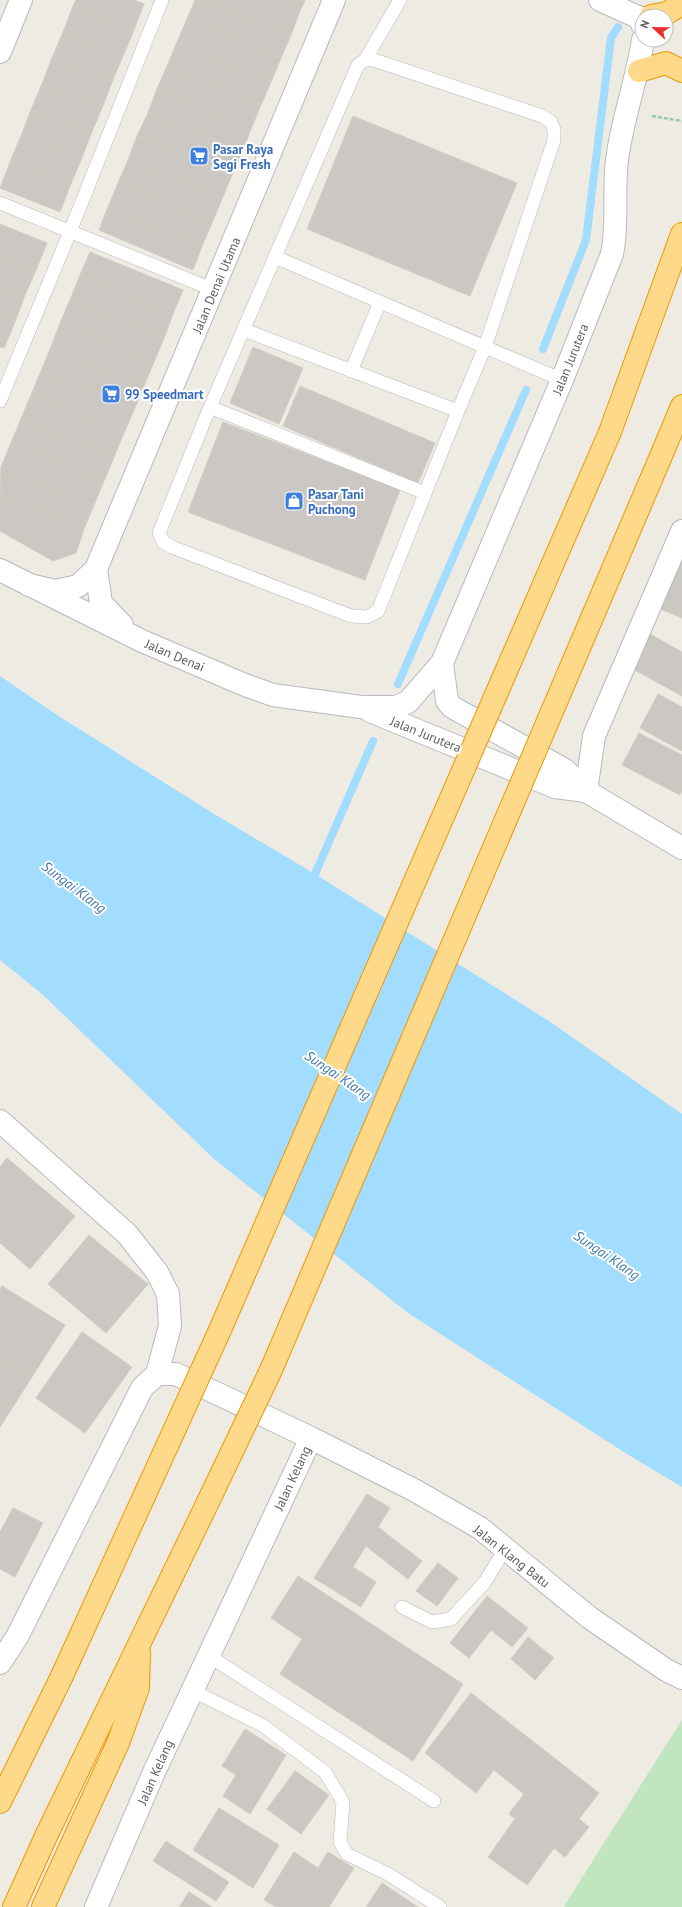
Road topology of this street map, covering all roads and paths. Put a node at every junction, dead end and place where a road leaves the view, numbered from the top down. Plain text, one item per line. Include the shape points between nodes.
1 (21, 0) edge
2 (162, 0) edge
3 (334, 0) edge
4 (400, 0) edge
5 (600, 0) edge
6 (634, 15) edge
7 (642, 48) edge
8 (0, 52) edge
9 (365, 60) junction
10 (639, 71) junction
11 (682, 71) edge
12 (647, 115) dead end
13 (682, 121) edge
14 (0, 203) edge
15 (70, 232) junction
16 (682, 234) edge
17 (275, 257) junction
18 (214, 290) junction
19 (380, 302) junction
20 (244, 330) junction
21 (485, 347) junction
22 (351, 371) junction
23 (562, 380) junction
24 (0, 401) edge
25 (682, 406) edge
26 (210, 407) junction
27 (458, 411) junction
28 (425, 493) junction
29 (682, 531) edge
30 (96, 569) junction
31 (0, 570) edge
32 (29, 585) junction
33 (142, 641) junction
34 (442, 663) junction
35 (361, 707) junction
36 (586, 790) junction
37 (682, 848) edge
38 (0, 1121) edge
39 (157, 1374) junction
40 (311, 1438) junction
41 (505, 1549) junction
42 (402, 1607) dead end
43 (139, 1645) junction
44 (209, 1656) junction
45 (0, 1663) edge
46 (682, 1678) edge
47 (193, 1691) junction
48 (434, 1801) dead end
49 (0, 1802) edge
50 (14, 1907) edge
51 (43, 1907) edge
52 (96, 1907) edge
53 (440, 1907) edge

1 - 8 street
2 - 15 lane
3 - 18 street, Jalan Denai Utama
4 - 9 lane
5 - 6 street
7 - 10 street, Jalan Jurutera
9 - 17 lane via 358,65
9 - 21 lane via 374,60 542,116 551,122 554,129 554,140
10 - 11 highway via 666,63
10 - 23 street, Jalan Jurutera via 617,155 615,238 612,254
12 - 13 path
14 - 15 lane
15 - 18 lane
15 - 24 lane
16 - 49 highway, bridge via 610,432 220,1330 62,1676
17 - 19 lane
17 - 20 lane
18 - 30 street, Jalan Denai Utama
19 - 21 lane
19 - 22 lane
20 - 22 lane
20 - 26 lane
21 - 23 lane
21 - 27 lane
22 - 27 lane
23 - 34 street, Jalan Jurutera
25 - 43 highway, bridge via 271,1370
26 - 28 lane
26 - 28 lane via 159,533 163,542 172,547 351,616 367,617 378,611
27 - 28 lane
29 - 36 street via 594,736
30 - 32 street, Jalan Denai Utama via 78,586 56,590
30 - 33 street via 101,603 116,620
31 - 32 street, Jalan Denai
32 - 33 street, Jalan Denai
33 - 35 street, Jalan Denai via 245,685 273,694
34 - 35 street, Jalan Jurutera via 408,702 396,707
34 - 36 street, Jalan Jurutera via 447,702 452,707 565,770
35 - 36 street, Jalan Jurutera via 555,787
36 - 37 street, Jalan Jurutera
38 - 39 street via 127,1234 157,1272 168,1294 170,1326
39 - 40 street, Jalan Kelang via 176,1374
39 - 45 street via 142,1388 17,1638
40 - 41 street, Jalan Klang Batu via 414,1490 480,1528
40 - 44 street, Jalan Kelang
41 - 42 lane via 485,1582 452,1619 432,1622
41 - 46 street, Jalan Klang Batu via 590,1618 666,1670
43 - 50 highway via 46,1834
43 - 51 highway via 138,1688 118,1743
44 - 47 street, Jalan Kelang
44 - 48 lane
47 - 52 street, Jalan Kelang via 155,1770
47 - 53 lane via 262,1725 325,1772 343,1802 340,1842 347,1854 388,1874

